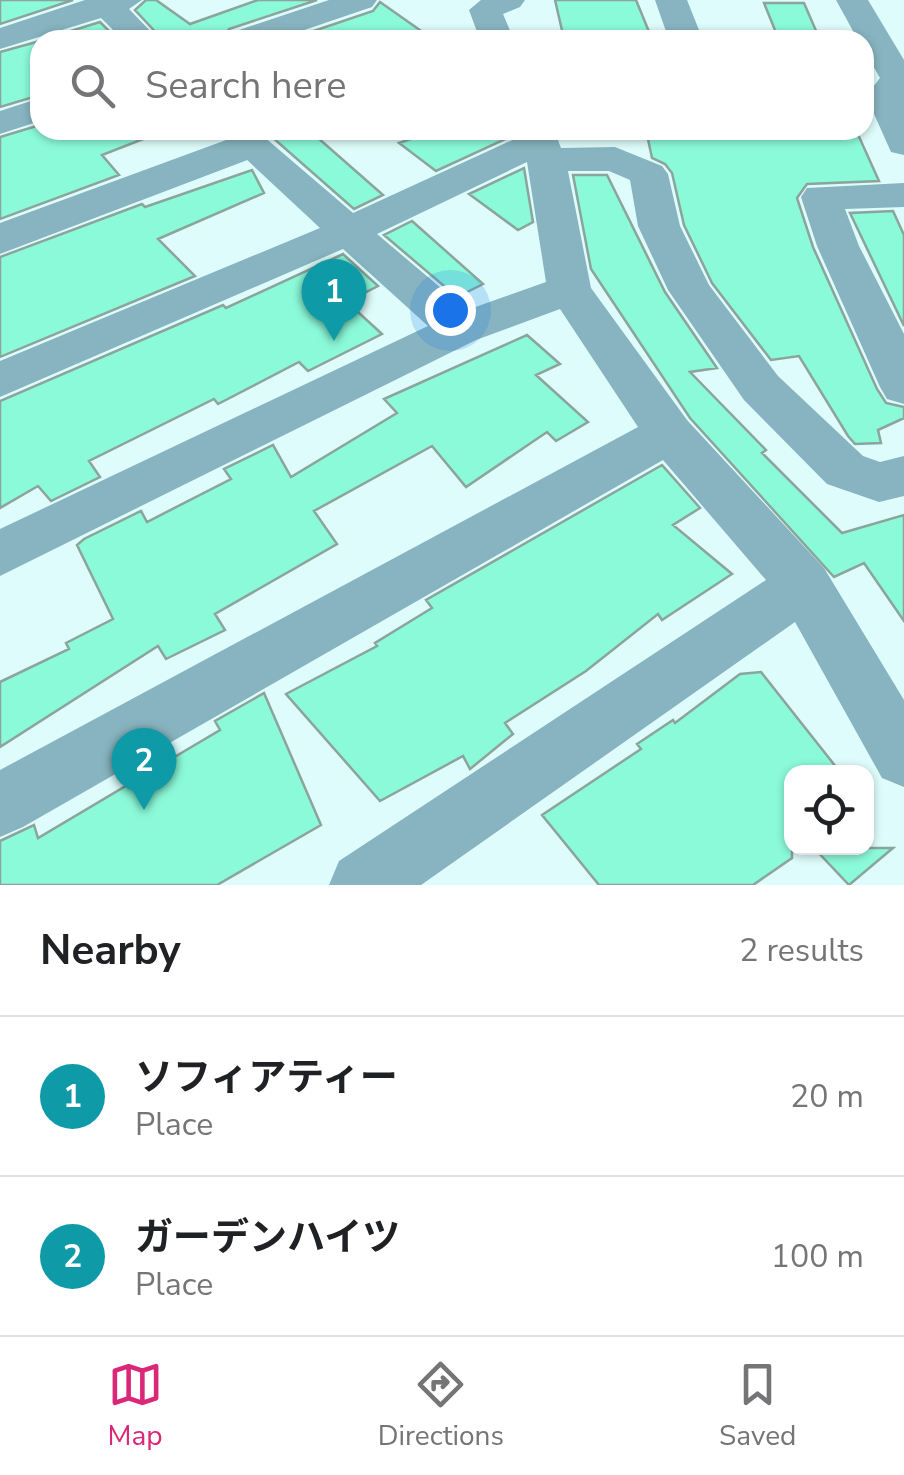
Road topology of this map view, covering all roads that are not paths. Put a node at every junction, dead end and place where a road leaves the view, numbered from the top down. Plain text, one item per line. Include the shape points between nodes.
1 (361, 0) edge
2 (509, 0) edge
3 (671, 0) edge
4 (852, 0) edge
5 (111, 2) edge
6 (134, 30) edge
7 (272, 30) edge
8 (493, 30) edge
9 (682, 30) edge
10 (866, 30) edge
11 (0, 39) edge
12 (874, 47) edge
13 (889, 79) edge
14 (30, 112) edge
15 (0, 123) edge
16 (239, 140) edge
17 (253, 140) edge
18 (540, 144) edge
19 (904, 144) edge
20 (904, 194) edge
21 (349, 232) junction
22 (0, 239) edge
23 (570, 290) junction
24 (460, 329) junction
25 (0, 380) edge
26 (904, 387) edge
27 (669, 433) junction
28 (904, 476) edge
29 (0, 554) edge
30 (804, 584) junction
31 (904, 758) edge
32 (0, 805) edge
33 (363, 885) edge

1 - 7 street
2 - 8 street via 484,10
3 - 9 street
4 - 10 street
5 - 6 street
5 - 11 street
12 - 13 street
13 - 19 street via 884,96
14 - 15 street
16 - 22 street
17 - 21 street
18 - 21 street
18 - 23 street
18 - 28 street via 615,159 648,174 659,226 690,290 761,388 845,470 879,482
20 - 26 street via 820,197 831,238
21 - 24 street
21 - 25 street
23 - 24 street
23 - 27 street
24 - 29 street
27 - 30 street
27 - 32 street
30 - 31 street
30 - 33 street

